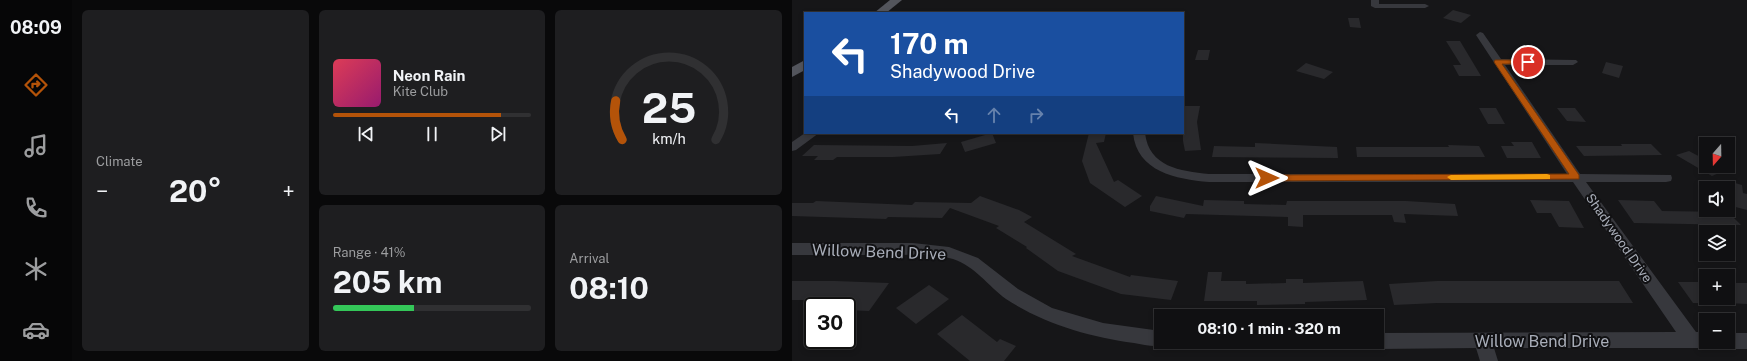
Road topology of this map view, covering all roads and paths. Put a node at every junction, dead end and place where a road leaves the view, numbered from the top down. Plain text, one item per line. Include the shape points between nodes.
1 (897, 0) edge
2 (1375, 0) edge
3 (1425, 6) dead end
4 (880, 12) edge
5 (1480, 35) dead end
6 (1498, 62) junction
7 (1572, 62) dead end
8 (804, 65) edge
9 (792, 73) edge
10 (811, 134) edge
11 (1139, 134) edge
12 (792, 147) edge
13 (1576, 177) junction
14 (1666, 178) dead end
15 (792, 249) edge
16 (1154, 338) edge
17 (1699, 340) edge
18 (1735, 340) edge
19 (1384, 341) edge
20 (1482, 341) junction
21 (1747, 341) edge
22 (1489, 361) edge

1 - 4 main road
2 - 3 street via 1375,6
5 - 6 street, Shadywood Drive
6 - 7 street
6 - 13 street, Shadywood Drive
8 - 9 main road
10 - 12 street
11 - 13 street via 1142,146 1150,158 1161,166 1190,176 1209,178
13 - 14 street
13 - 17 street, Shadywood Drive
15 - 16 street, Willow Bend Drive via 916,249 960,255 1012,294 1052,315 1122,336
17 - 20 street, Willow Bend Drive
18 - 21 street
19 - 20 street, Willow Bend Drive
20 - 22 street

